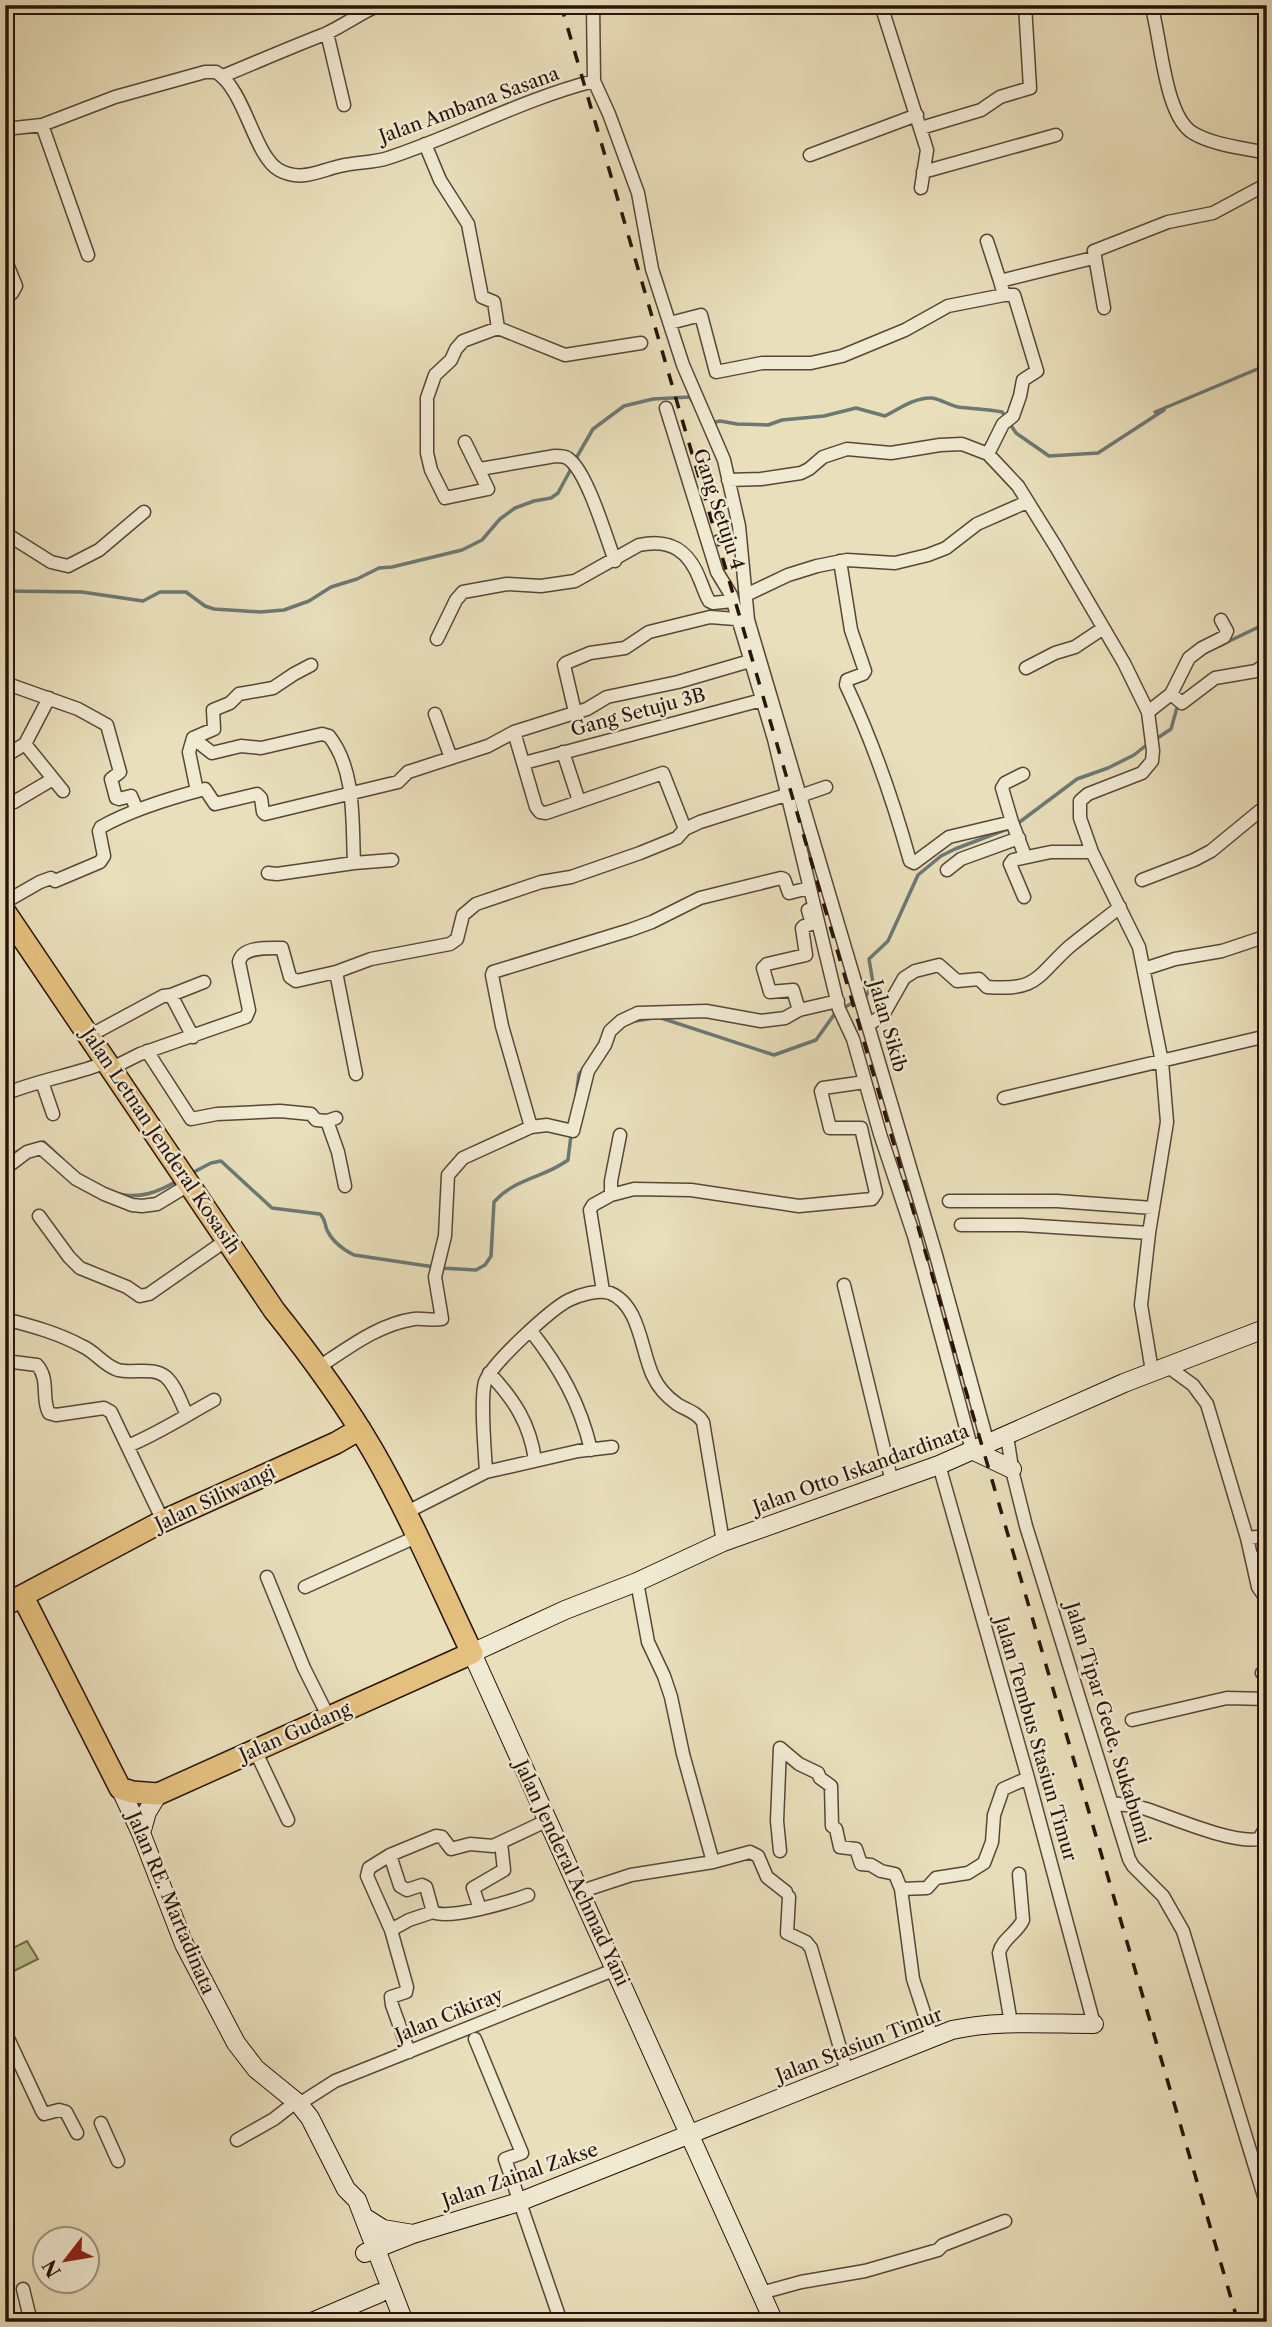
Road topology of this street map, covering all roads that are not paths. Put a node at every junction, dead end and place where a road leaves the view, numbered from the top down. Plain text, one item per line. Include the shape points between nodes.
1 (379, 5) edge
2 (593, 5) edge
3 (881, 5) edge
4 (1024, 5) edge
5 (1151, 5) edge
6 (327, 33) junction
7 (223, 76) junction
8 (594, 81) junction
9 (344, 106) dead end
10 (919, 122) junction
11 (42, 125) junction
12 (5, 129) edge
13 (1056, 135) dead end
14 (425, 144) junction
15 (1267, 153) edge
16 (810, 155) dead end
17 (923, 172) junction
18 (1267, 184) edge
19 (921, 188) dead end
20 (987, 241) dead end
21 (88, 255) dead end
22 (1093, 258) junction
23 (5, 259) edge
24 (1000, 281) junction
25 (1004, 295) junction
26 (5, 296) edge
27 (1104, 308) dead end
28 (670, 323) junction
29 (498, 328) junction
30 (641, 343) dead end
31 (666, 408) dead end
32 (465, 442) dead end
33 (988, 454) junction
34 (480, 469) junction
35 (728, 480) junction
36 (1027, 502) junction
37 (144, 512) dead end
38 (5, 533) edge
39 (615, 561) junction
40 (840, 561) junction
41 (746, 595) junction
42 (732, 601) junction
43 (743, 620) junction
44 (1221, 620) dead end
45 (1102, 629) junction
46 (437, 639) dead end
47 (750, 661) junction
48 (1267, 663) edge
49 (311, 665) dead end
50 (1026, 668) dead end
51 (5, 683) edge
52 (1175, 697) junction
53 (49, 698) junction
54 (762, 701) junction
55 (575, 712) junction
56 (1148, 712) junction
57 (435, 714) dead end
58 (514, 732) junction
59 (193, 738) junction
60 (25, 744) junction
61 (564, 752) junction
62 (5, 756) edge
63 (451, 758) junction
64 (524, 763) junction
65 (1023, 774) dead end
66 (53, 779) junction
67 (827, 787) dead end
68 (63, 791) dead end
69 (197, 791) junction
70 (350, 794) junction
71 (794, 795) junction
72 (579, 801) junction
73 (14, 802) dead end
74 (1267, 805) edge
75 (137, 810) junction
76 (1015, 829) junction
77 (685, 830) junction
78 (1092, 852) junction
79 (1026, 856) junction
80 (392, 860) dead end
81 (354, 863) junction
82 (947, 870) dead end
83 (268, 873) dead end
84 (1142, 880) dead end
85 (809, 888) junction
86 (1024, 897) dead end
87 (5, 902) edge
88 (807, 904) dead end
89 (1120, 907) junction
90 (8, 922) edge
91 (1267, 936) edge
92 (1144, 969) junction
93 (336, 972) junction
94 (204, 982) dead end
95 (171, 995) junction
96 (799, 1010) junction
97 (841, 1010) junction
98 (868, 1025) junction
99 (89, 1036) junction
100 (1267, 1036) edge
101 (193, 1037) junction
102 (147, 1051) junction
103 (1162, 1062) junction
104 (109, 1065) junction
105 (356, 1074) dead end
106 (865, 1082) junction
107 (42, 1083) junction
108 (5, 1094) edge
109 (1004, 1098) dead end
110 (53, 1114) dead end
111 (531, 1127) junction
112 (620, 1135) dead end
113 (885, 1149) junction
114 (867, 1154) junction
115 (11, 1164) dead end
116 (190, 1184) junction
117 (345, 1186) dead end
118 (611, 1195) junction
119 (949, 1201) dead end
120 (1153, 1208) junction
121 (39, 1216) dead end
122 (961, 1226) dead end
123 (1149, 1233) junction
124 (228, 1239) junction
125 (844, 1285) dead end
126 (603, 1292) junction
127 (5, 1319) edge
128 (1267, 1328) edge
129 (531, 1331) junction
130 (5, 1361) edge
131 (319, 1367) junction
132 (1160, 1368) junction
133 (489, 1373) junction
134 (214, 1400) dead end
135 (187, 1415) junction
136 (360, 1429) junction
137 (1007, 1436) junction
138 (128, 1446) junction
139 (612, 1447) dead end
140 (980, 1447) junction
141 (591, 1450) junction
142 (535, 1460) junction
143 (939, 1465) junction
144 (1012, 1469) junction
145 (486, 1472) junction
146 (892, 1482) junction
147 (405, 1513) junction
148 (163, 1521) junction
149 (1267, 1536) edge
150 (416, 1537) junction
151 (1247, 1538) junction
152 (723, 1542) junction
153 (1267, 1556) edge
154 (1252, 1559) junction
155 (267, 1577) dead end
156 (637, 1582) junction
157 (305, 1587) dead end
158 (1267, 1600) edge
159 (14, 1601) edge
160 (472, 1653) junction
161 (1267, 1699) edge
162 (328, 1716) junction
163 (1132, 1720) dead end
164 (255, 1750) junction
165 (1028, 1778) junction
166 (120, 1788) junction
167 (158, 1794) junction
168 (1112, 1804) junction
169 (288, 1820) dead end
170 (546, 1821) junction
171 (1267, 1832) edge
172 (141, 1833) junction
173 (500, 1843) junction
174 (780, 1851) dead end
175 (390, 1855) junction
176 (713, 1862) junction
177 (1019, 1874) dead end
178 (901, 1889) junction
179 (579, 1892) junction
180 (528, 1895) dead end
181 (480, 1909) junction
182 (433, 1912) junction
183 (391, 1930) junction
184 (616, 1969) junction
185 (1010, 2023) junction
186 (1094, 2024) joint
187 (5, 2032) edge
188 (932, 2036) junction
189 (475, 2039) dead end
190 (408, 2052) junction
191 (847, 2072) junction
192 (298, 2103) junction
193 (101, 2123) dead end
194 (77, 2133) dead end
195 (688, 2135) junction
196 (237, 2140) dead end
197 (118, 2161) dead end
198 (346, 2189) junction
199 (519, 2202) junction
200 (1267, 2206) edge
201 (364, 2217) junction
202 (1004, 2221) dead end
203 (413, 2234) junction
204 (371, 2251) junction
205 (23, 2288) dead end
206 (384, 2288) junction
207 (761, 2293) junction
208 (31, 2322) edge
209 (312, 2322) edge
210 (393, 2322) edge
211 (404, 2322) edge
212 (561, 2322) edge
213 (774, 2322) edge

1 - 6 street
2 - 8 street
3 - 10 street
4 - 10 street via 1030,88 1000,97 981,110
5 - 15 street via 1165,78 1184,125 1200,136
6 - 7 street
6 - 9 street
7 - 11 street via 205,72 115,97
7 - 14 street, Jalan Ambana Sasana via 272,165 290,175 301,177 385,159
8 - 14 street, Jalan Ambana Sasana via 516,106
8 - 28 street via 638,193 652,269
10 - 16 street
10 - 17 street via 927,150
11 - 12 street
11 - 21 street
13 - 17 street
14 - 29 street via 444,187 468,224 482,297 494,302
17 - 19 street
18 - 22 street via 1213,213 1168,222 1095,250
20 - 24 street
22 - 24 street
22 - 27 street
23 - 26 street via 16,286
24 - 25 street
25 - 28 street via 948,306 842,356 717,372 701,315
25 - 33 street via 1014,295 1037,370 1023,380 1020,396
28 - 35 street
29 - 30 street via 565,355
29 - 34 street via 458,345 451,360 435,375 427,398 427,453 442,494 449,498 487,490
31 - 42 street, Gang Setuju 4 via 717,572
32 - 34 street
33 - 35 street via 962,443 891,453 847,449 823,457 801,473
33 - 36 street
34 - 39 street via 555,456 572,461 590,494
35 - 41 street via 739,526
36 - 40 street via 977,524 946,548 928,555 895,563
36 - 45 street
37 - 38 street via 99,550 68,566 57,565
39 - 42 street via 639,545 672,546 688,557 709,601
39 - 46 street via 575,581 541,586 506,584 463,592
40 - 41 street via 788,575
40 - 76 street via 851,630 865,671 846,685 887,784 911,861 949,837
41 - 43 street
42 - 43 street, Gang Setuju 4
43 - 47 street
43 - 55 street via 710,617 649,632 625,648 590,653 566,663
43 - 71 street, Jalan Sikib
44 - 52 street via 1227,634 1189,658
45 - 50 street via 1075,647
45 - 56 street
47 - 54 street
47 - 55 street via 617,694
48 - 52 street via 1256,671 1214,678 1185,702
49 - 59 street via 273,688 237,695 213,710 214,730
51 - 53 street
52 - 56 street
53 - 60 street
53 - 75 street via 108,726 120,772 111,783 117,799 131,796
54 - 61 street, Gang Setuju 3B
54 - 71 street
55 - 58 street
56 - 78 street via 1153,751 1148,768 1080,801 1080,818
57 - 63 street
58 - 63 street
58 - 64 street
59 - 69 street via 189,752
59 - 70 street via 212,753 326,734 340,753
60 - 62 street
60 - 66 street
61 - 64 street, Gang Setuju 3B
61 - 72 street
63 - 70 street via 408,772 398,782
64 - 72 street via 540,812
65 - 76 street via 1003,786
66 - 68 street
66 - 73 street
67 - 71 street
69 - 70 street via 206,789 214,804 257,794 265,814
69 - 75 street
70 - 81 street
71 - 77 street
71 - 85 street
71 - 98 street, Jalan Sikib
72 - 77 street via 663,773
74 - 84 street via 1211,851
75 - 87 street via 101,827 104,856 100,862 55,881 40,881
76 - 79 street
76 - 82 street
77 - 93 street via 640,853 476,904 463,915 457,939 450,944 371,959
78 - 79 street
78 - 89 street
79 - 86 street via 1010,864
80 - 81 street
81 - 83 street
85 - 97 street
85 - 111 street via 789,892 781,878 700,898 630,930 492,973
88 - 96 street via 812,924 802,928 806,955 763,968 770,992 793,990
89 - 92 street
89 - 98 street via 1030,983 987,988 979,979 957,981 939,965 915,971 904,978 883,1015
90 - 99 highway, Jalan Letnan Jenderal Kosasih
91 - 92 street
92 - 103 street
93 - 101 street via 296,981 290,977 282,948 245,951 239,962 248,1014
93 - 105 street
94 - 95 street
95 - 99 street
95 - 101 street
96 - 97 street
96 - 111 street via 761,1021 706,1011 638,1013 610,1031 588,1072 570,1131 547,1125
97 - 106 street
98 - 140 street, Jalan Sikib via 961,1341
99 - 104 highway, Jalan Letnan Jenderal Kosasih
100 - 103 street
101 - 102 street
102 - 104 street
102 - 117 street via 191,1119 280,1111 331,1119
103 - 109 street
103 - 120 street via 1167,1122
104 - 107 street
104 - 116 highway, Jalan Letnan Jenderal Kosasih
106 - 113 street
106 - 114 street via 821,1092 830,1128 860,1128
107 - 108 street
107 - 110 street
111 - 131 street via 463,1158 449,1175 445,1236 435,1277 442,1318 390,1326
112 - 118 street
113 - 114 street
113 - 140 street
114 - 118 street via 876,1193 869,1200 799,1206 691,1190 634,1189
115 - 116 street via 41,1147 76,1179 142,1206 157,1204
116 - 124 highway, Jalan Letnan Jenderal Kosasih
118 - 126 street via 590,1210
119 - 120 street via 1057,1200
120 - 123 street
121 - 124 street via 80,1268 140,1296
122 - 123 street
123 - 132 street via 1141,1305
124 - 131 highway, Jalan Letnan Jenderal Kosasih via 274,1310
125 - 146 street
126 - 129 street via 565,1302
126 - 152 street via 616,1296 630,1312 657,1385 703,1422
127 - 135 street via 84,1346 121,1371 162,1374
128 - 132 main road, Jalan Otto Iskandardinata
129 - 133 street
129 - 141 street via 579,1407
130 - 138 street via 41,1368 49,1413 109,1410
131 - 136 highway
132 - 137 main road, Jalan Otto Iskandardinata
132 - 151 street via 1192,1385 1207,1404
133 - 142 street via 522,1416
133 - 145 street via 484,1391
134 - 135 street
135 - 138 street
136 - 147 highway, Jalan Jenderal Achmad Yani
136 - 148 highway, Jalan Siliwangi
137 - 140 main road, Jalan Otto Iskandardinata
137 - 144 street, Jalan Tipar Gede, Sukabumi
138 - 148 street
139 - 141 street
140 - 143 main road, Jalan Otto Iskandardinata
140 - 144 main road
141 - 142 street
142 - 145 street
143 - 146 main road, Jalan Otto Iskandardinata
143 - 165 street, Jalan Tembus Stasiun Timur
144 - 168 street, Jalan Tipar Gede, Sukabumi
145 - 147 street
146 - 152 main road, Jalan Otto Iskandardinata
147 - 150 highway, Jalan Jenderal Achmad Yani
148 - 159 highway, Jalan Siliwangi
149 - 151 street
150 - 157 street
150 - 160 highway, Jalan Jenderal Achmad Yani
151 - 154 street
152 - 156 main road, Jalan Otto Iskandardinata
153 - 154 street
154 - 158 street via 1258,1587
155 - 162 street
156 - 160 main road, Jalan Otto Iskandardinata
156 - 176 street via 648,1642 671,1697
159 - 166 highway, Jalan RE. Martadinata
160 - 162 highway, Jalan Gudang
160 - 170 main road, Jalan Jenderal Achmad Yani
161 - 163 street via 1227,1698
162 - 164 highway, Jalan Gudang
164 - 167 highway, Jalan Gudang
164 - 169 street
165 - 178 street via 1003,1789 984,1863 968,1873 939,1877 926,1888
165 - 186 street, Jalan Tembus Stasiun Timur
166 - 167 highway
166 - 172 main road, Jalan RE. Martadinata
167 - 172 main road
168 - 171 street via 1142,1808 1244,1840 1259,1839
168 - 200 street, Jalan Tipar Gede, Sukabumi via 1133,1866 1163,1896 1183,1931
170 - 173 street
170 - 179 main road, Jalan Jenderal Achmad Yani
172 - 192 main road, Jalan RE. Martadinata via 184,1944 236,2043 256,2069
173 - 175 street via 452,1849 436,1836
173 - 181 street via 504,1870 473,1888
174 - 178 street via 779,1748 831,1786 832,1826 840,1847 856,1849 861,1864 895,1874
175 - 182 street via 400,1886 407,1890 426,1887
175 - 183 street via 367,1872
176 - 179 street via 631,1875
176 - 191 street via 754,1853 767,1877 788,1895 787,1933 811,1948
177 - 185 street via 1023,1920 999,1953
178 - 188 street via 913,1979
179 - 184 main road, Jalan Jenderal Achmad Yani
180 - 181 street
181 - 182 street
182 - 183 street
183 - 190 street via 407,1990 391,1997 392,2005
184 - 190 street, Jalan Cikiray
184 - 195 main road, Jalan Jenderal Achmad Yani
185 - 186 main road, Jalan Stasiun Timur
185 - 188 main road, Jalan Stasiun Timur
187 - 194 street via 42,2112 66,2112
188 - 191 main road, Jalan Stasiun Timur
189 - 199 street via 522,2153 505,2159
190 - 192 street, Jalan Cikiray via 335,2081
191 - 195 main road, Jalan Stasiun Timur
192 - 196 street, Jalan Cikiray
192 - 198 main road, Jalan RE. Martadinata
193 - 197 street
195 - 199 main road, Jalan Zainal Zakse
195 - 207 main road, Jalan Jenderal Achmad Yani
198 - 201 main road, Jalan RE. Martadinata
198 - 204 main road, Jalan RE. Martadinata via 348,2208
199 - 203 main road, Jalan Zainal Zakse
199 - 212 street
201 - 203 main road via 383,2229
201 - 204 main road, Jalan RE. Martadinata
202 - 207 street via 938,2250
203 - 204 main road, Jalan Zainal Zakse
203 - 206 main road via 393,2257
204 - 206 main road, Jalan RE. Martadinata
205 - 208 street
206 - 209 main road
206 - 210 main road, Jalan RE. Martadinata
206 - 211 main road, Jalan RE. Martadinata
207 - 213 main road, Jalan Jenderal Achmad Yani

